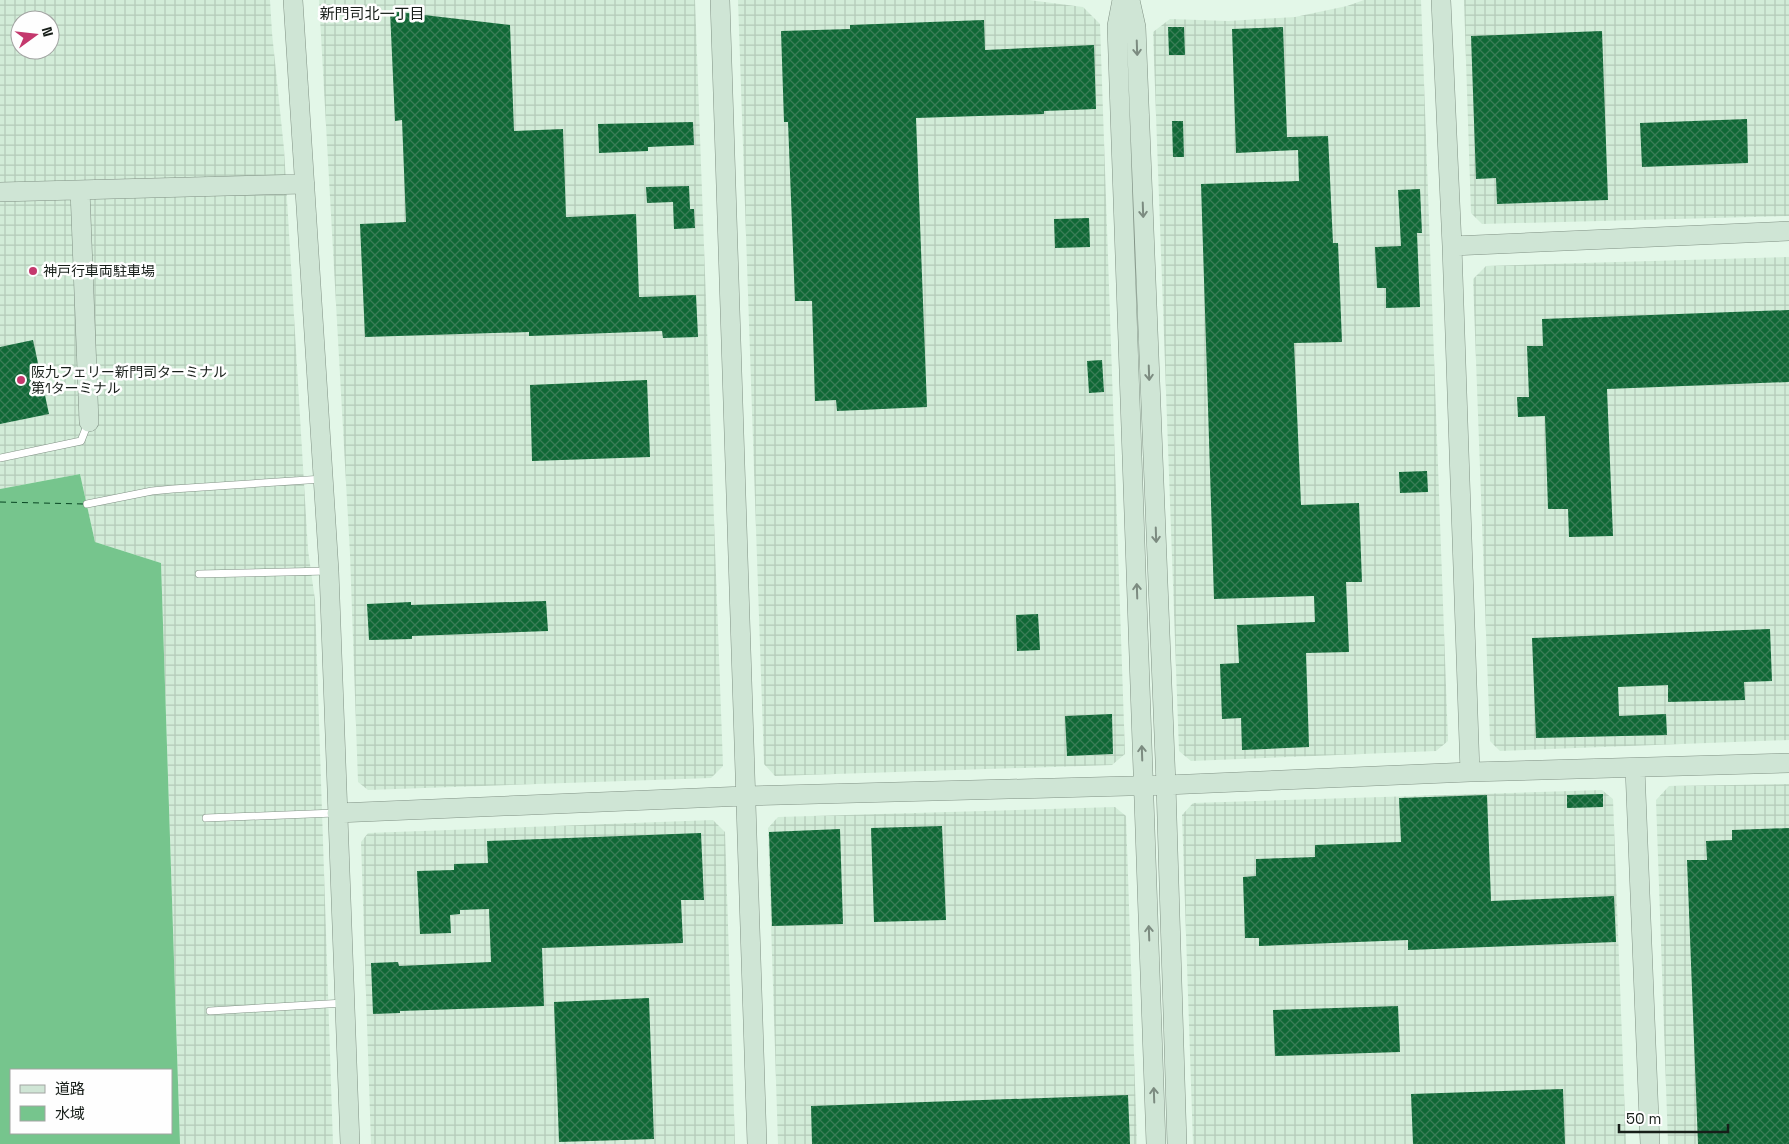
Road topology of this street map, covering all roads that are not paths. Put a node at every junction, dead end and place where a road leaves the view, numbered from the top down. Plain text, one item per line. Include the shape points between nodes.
1 (294, 0) edge
2 (720, 0) edge
3 (1122, 0) edge
4 (1130, 0) edge
5 (1441, 0) edge
6 (305, 184) junction
7 (80, 190) junction
8 (0, 192) edge
9 (1789, 231) edge
10 (1452, 246) junction
11 (89, 422) joint
12 (0, 458) edge
13 (323, 479) junction
14 (86, 504) dead end
15 (328, 570) junction
16 (199, 574) dead end
17 (1789, 763) edge
18 (1636, 768) junction
19 (1470, 772) junction
20 (1144, 785) junction
21 (1166, 785) junction
22 (745, 796) junction
23 (337, 813) junction
24 (206, 818) dead end
25 (344, 1003) junction
26 (210, 1010) dead end
27 (350, 1144) edge
28 (757, 1144) edge
29 (1156, 1144) edge
30 (1177, 1144) edge
31 (1650, 1144) edge

1 - 6 street
2 - 22 street
20 -> 3 street via 1117,26
4 -> 21 street via 1136,37
5 - 10 street
6 - 7 street
6 - 13 street
7 - 8 street
7 - 11 street
9 - 10 street
10 - 19 street
11 - 12 lane via 81,441
13 - 14 lane via 208,485 152,491
13 - 15 street
15 - 16 lane
15 - 23 street
17 - 18 street
18 - 19 street
18 - 31 street
19 - 21 street
20 - 21 street
20 - 22 street
29 -> 20 street
21 - 30 street
22 - 23 street
22 - 28 street
23 - 24 lane
23 - 25 street
25 - 26 lane
25 - 27 street

